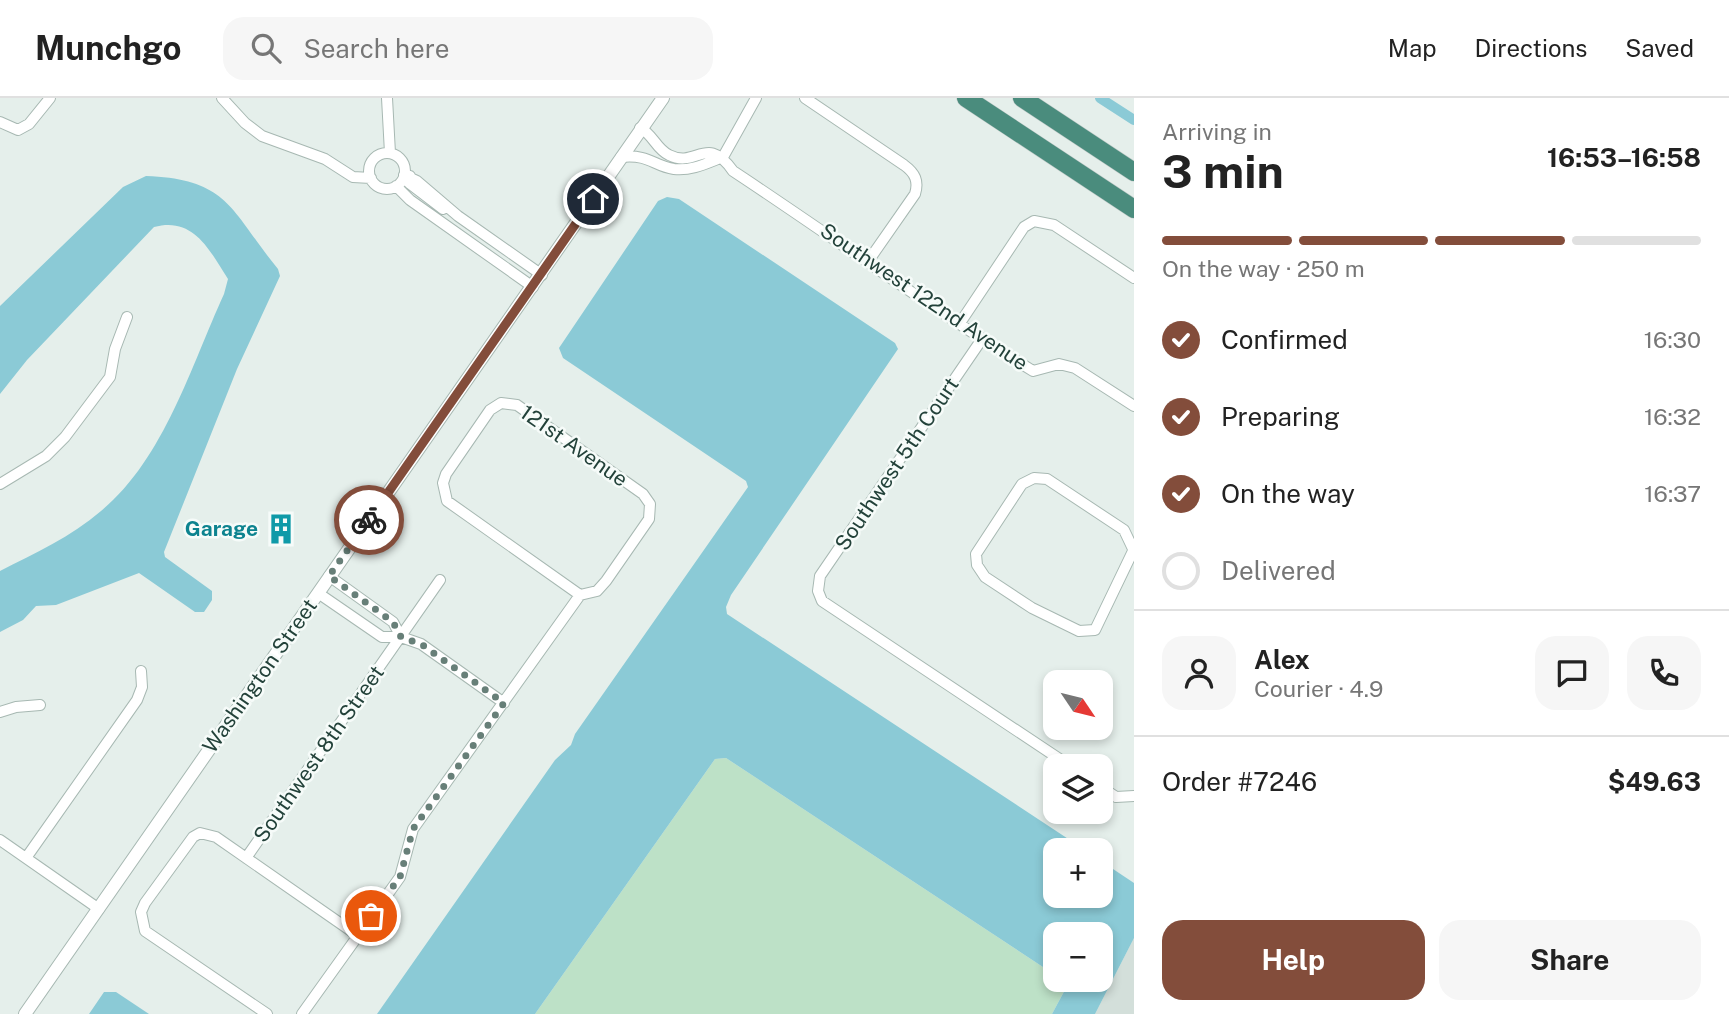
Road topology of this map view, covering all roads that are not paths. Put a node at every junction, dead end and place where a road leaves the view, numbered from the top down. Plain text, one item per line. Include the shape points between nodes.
1 (50, 98) edge
2 (222, 98) edge
3 (387, 98) edge
4 (663, 98) edge
5 (756, 98) edge
6 (805, 98) edge
7 (966, 98) edge
8 (1022, 98) edge
9 (0, 122) edge
10 (640, 128) junction
11 (390, 153) junction
12 (621, 157) junction
13 (723, 157) junction
14 (1134, 172) edge
15 (407, 176) junction
16 (371, 178) junction
17 (397, 186) junction
18 (1134, 209) edge
19 (503, 247) junction
20 (494, 259) junction
21 (869, 260) junction
22 (542, 275) junction
23 (1134, 278) edge
24 (533, 287) junction
25 (127, 317) dead end
26 (960, 323) junction
27 (982, 339) junction
28 (1134, 406) edge
29 (0, 484) edge
30 (1134, 551) edge
31 (329, 576) junction
32 (440, 580) dead end
33 (317, 593) junction
34 (580, 595) junction
35 (401, 637) junction
36 (141, 671) dead end
37 (504, 703) junction
38 (40, 705) dead end
39 (0, 712) edge
40 (1052, 754) edge
41 (1113, 795) edge
42 (1134, 796) edge
43 (0, 840) edge
44 (26, 858) junction
45 (246, 858) junction
46 (99, 909) junction
47 (357, 935) junction
48 (25, 1014) edge
49 (267, 1014) edge
50 (302, 1014) edge

1 - 9 street via 29,124 18,130
2 - 16 street via 262,136 325,159 353,177
3 - 11 street
4 - 10 street, Washington Street
5 - 13 street
6 - 21 street via 912,170 918,185
7 - 18 highway
8 - 14 highway
10 - 12 street, Washington Street
10 - 13 street via 673,157 706,151
11 - 15 street via 401,159
11 - 16 street via 374,159
12 - 13 street via 650,158 671,169 690,169
12 - 22 street, Washington Street
13 - 21 street, Southwest 122nd Avenue via 733,171
15 - 17 street
15 - 19 street
16 - 17 street via 382,187
17 - 20 street
19 - 20 street
19 - 22 street
20 - 24 street
21 - 26 street, Southwest 122nd Avenue
22 - 24 street, Washington Street
23 - 26 street via 1054,225 1034,221 1024,227
24 - 31 street, Washington Street
25 - 29 street via 110,377 65,437 46,456
26 - 27 street, Southwest 122nd Avenue
27 - 28 street, Southwest 122nd Avenue via 1033,371 1059,364 1075,368
27 - 40 street, Southwest 5th Court via 820,576 818,591 822,601
30 - 30 street via 1096,630 1079,631 985,577 976,554 1022,484 1034,478 1047,479 1124,530
31 - 33 street, Washington Street
31 - 35 street via 393,622
32 - 35 street, Southwest 8th Street
33 - 35 street via 382,637
33 - 46 street, Washington Street
34 - 34 street, 121st Avenue via 447,501 446,474 490,410 501,403 517,405 643,494 650,504 649,519 606,582 597,591
34 - 37 street
35 - 37 street via 421,644
35 - 45 street, Southwest 8th Street
36 - 44 street via 137,699
37 - 47 street via 413,829 400,877
38 - 39 street
41 - 42 street
43 - 44 street
44 - 46 street
45 - 47 street
45 - 49 street via 216,837 193,837 141,912 145,931
46 - 48 street, Washington Street
47 - 50 street

